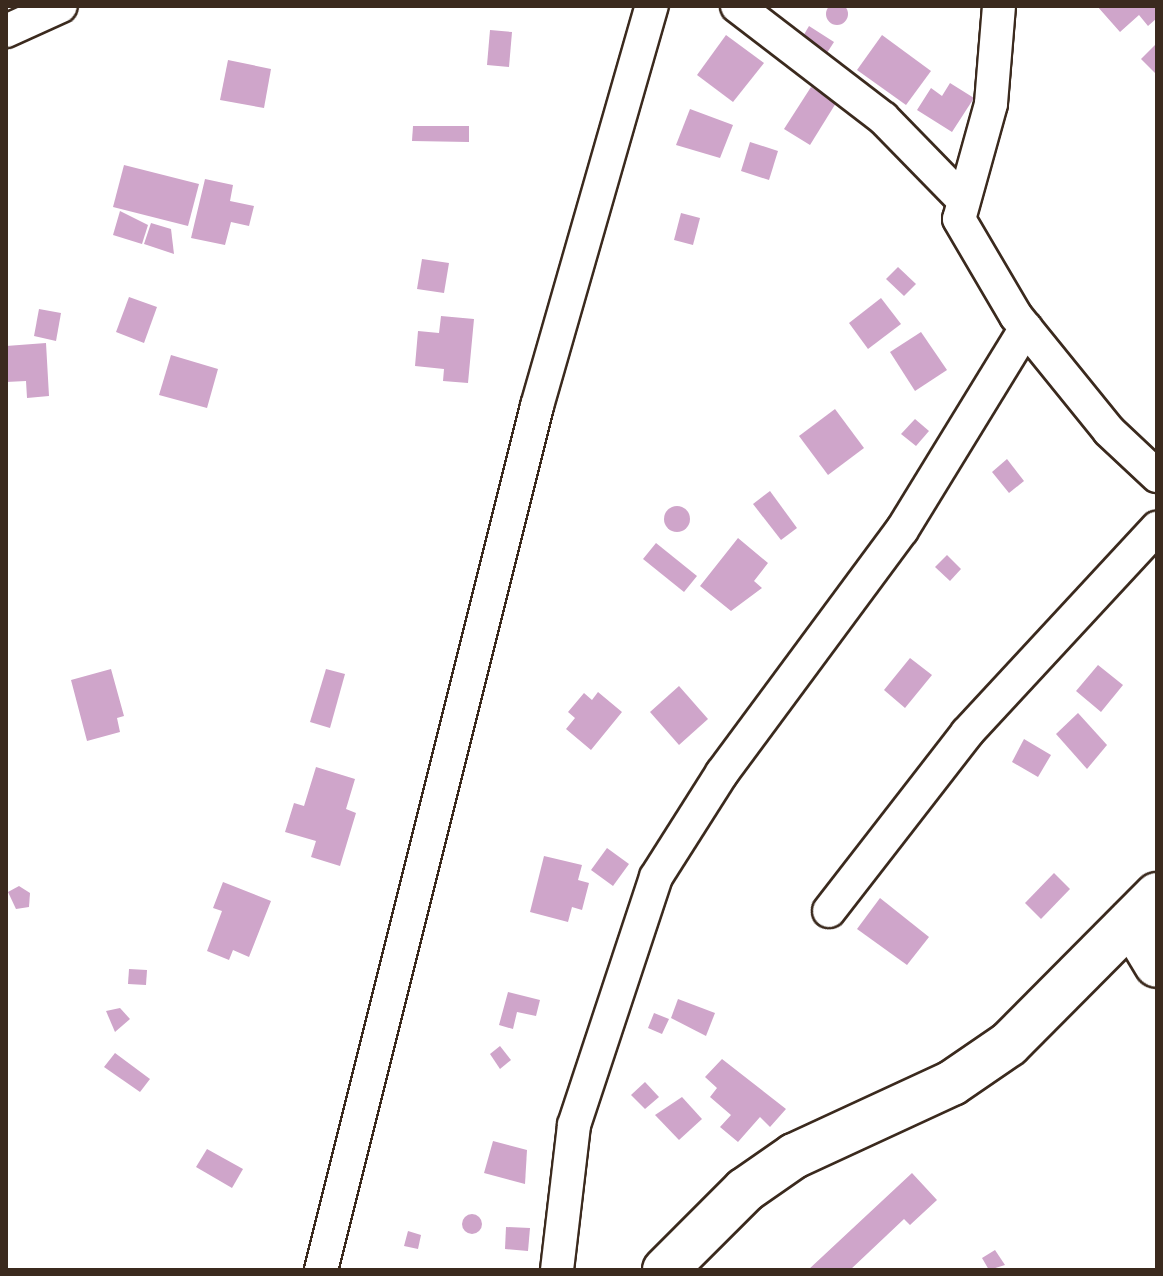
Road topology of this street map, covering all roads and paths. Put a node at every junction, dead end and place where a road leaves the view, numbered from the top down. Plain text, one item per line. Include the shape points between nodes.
1 (61, 6) edge
2 (652, 6) edge
3 (737, 6) edge
4 (999, 6) edge
5 (6, 31) edge
6 (960, 197) junction
7 (1026, 328) junction
8 (1157, 476) edge
9 (1157, 528) edge
10 (1144, 908) edge
11 (829, 911) dead end
12 (1157, 965) edge
13 (321, 1270) edge
14 (557, 1270) edge
15 (665, 1270) edge

1 - 5 street
2 - 13 street via 537,406
3 - 6 street via 883,118
4 - 6 street via 991,104
6 - 7 street via 959,219 982,265
7 - 8 street via 1109,431
7 - 14 street via 902,530 722,773 656,877 574,1125
9 - 11 street via 967,733
10 - 12 street
10 - 15 street via 1009,1044 952,1083 794,1156 745,1190

